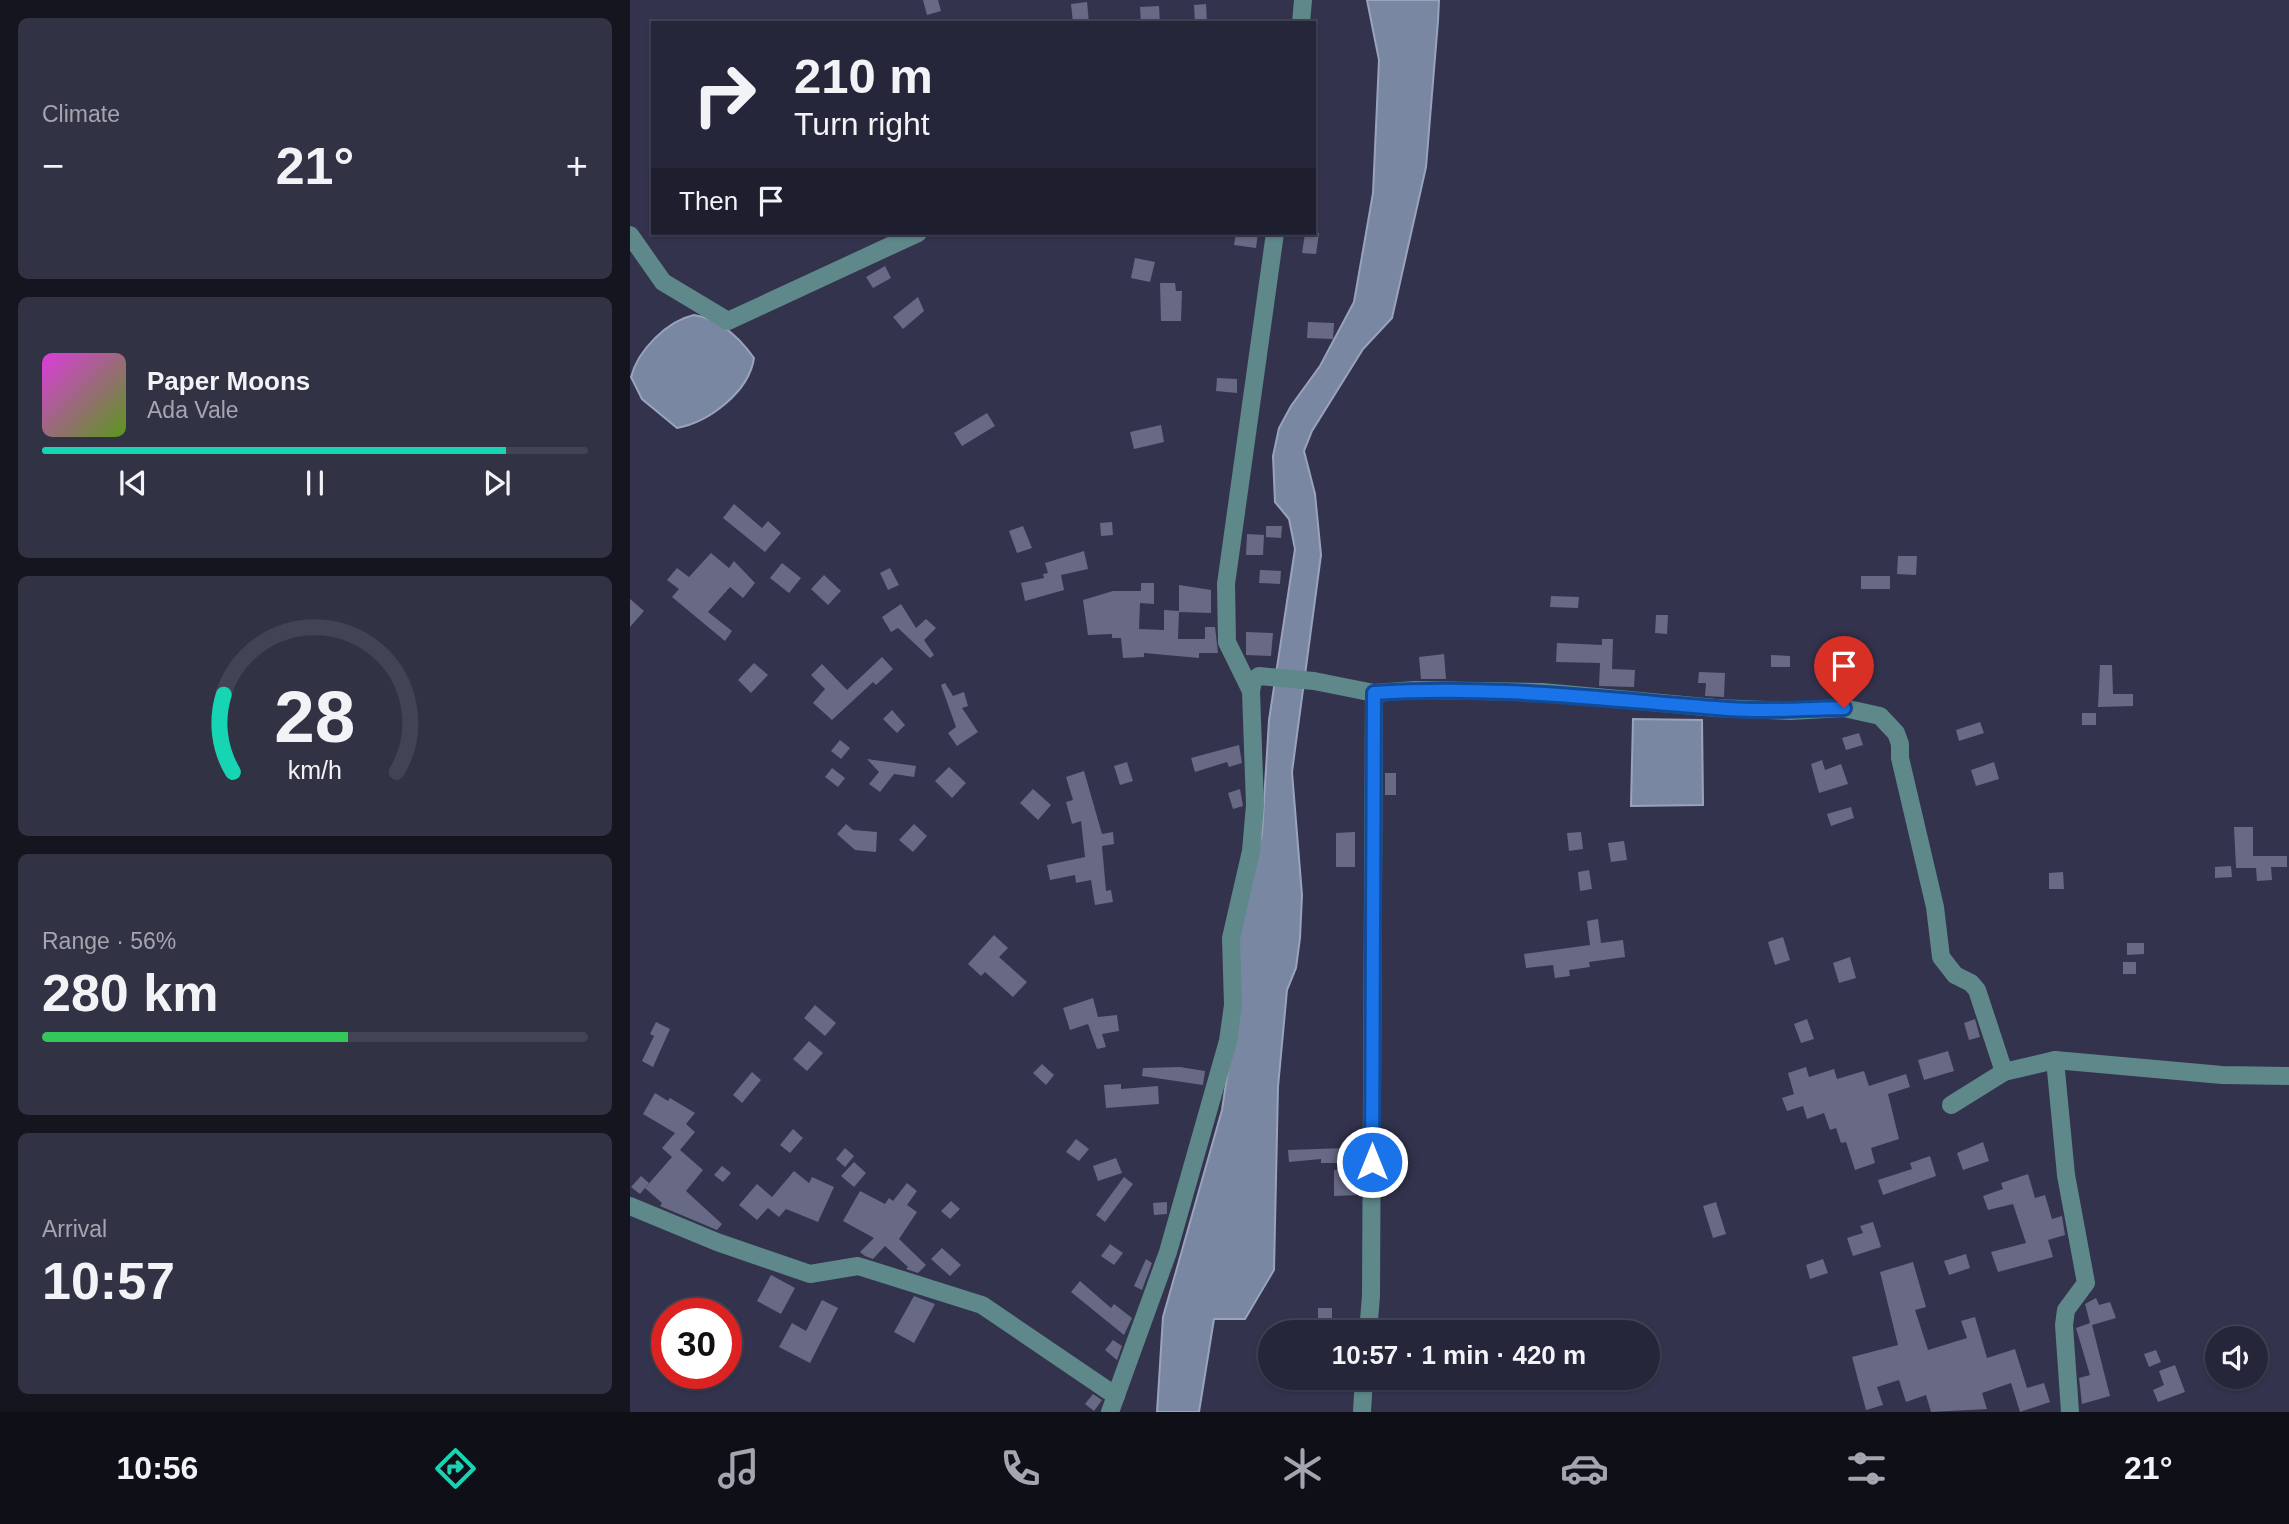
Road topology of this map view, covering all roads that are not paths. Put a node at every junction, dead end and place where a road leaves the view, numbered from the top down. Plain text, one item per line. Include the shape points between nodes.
1 (1303, 0) edge
2 (1301, 21) edge
3 (630, 234) edge
4 (914, 235) edge
5 (1275, 235) edge
6 (1255, 683) junction
7 (1374, 693) junction
8 (2055, 1060) junction
9 (2004, 1072) junction
10 (2289, 1076) edge
11 (1951, 1105) dead end
12 (630, 1206) edge
13 (1369, 1320) edge
14 (1363, 1390) edge
15 (1113, 1404) edge
16 (1362, 1412) edge
17 (2070, 1412) edge

1 - 2 street
3 - 4 street via 663,282 728,321
5 - 6 street via 1226,584 1227,642
6 - 7 street via 1314,681
6 - 15 street via 1255,805 1251,851 1231,938 1233,1005 1228,1041 1168,1252
7 - 9 street via 1542,692 1716,708 1844,708 1880,716 1900,744 1935,907 1941,957 1955,975 1977,990
7 - 13 street
8 - 9 street
8 - 10 street via 2222,1075
8 - 17 street via 2066,1175 2086,1283 2066,1310 2063,1325
9 - 11 street
12 - 15 street via 810,1274 858,1266 982,1305
14 - 16 street

